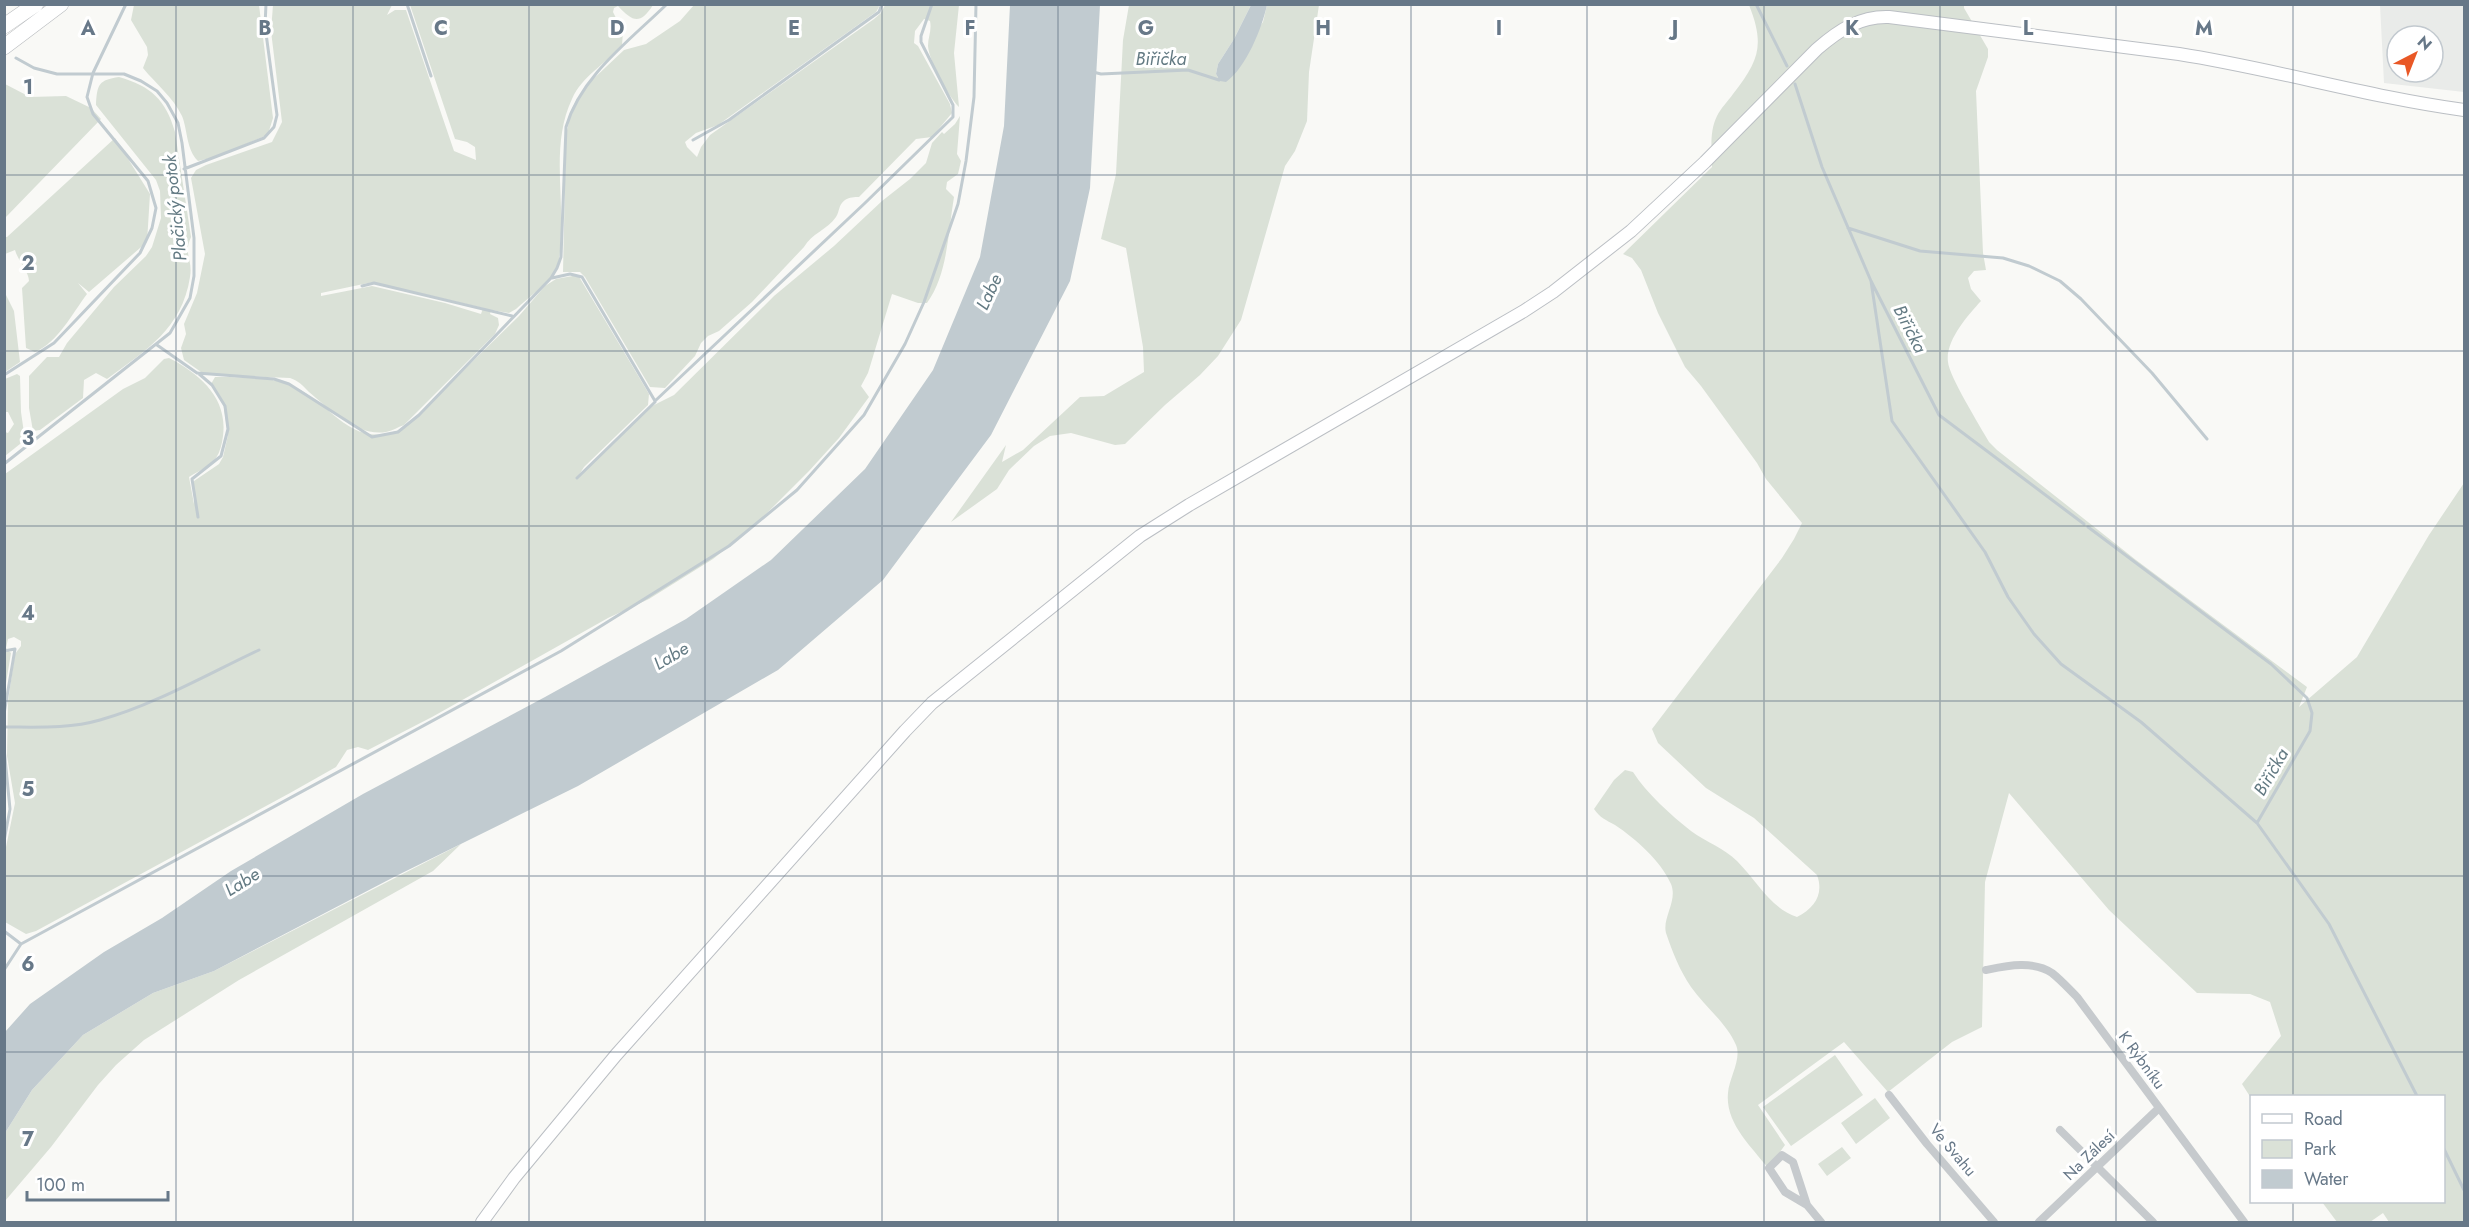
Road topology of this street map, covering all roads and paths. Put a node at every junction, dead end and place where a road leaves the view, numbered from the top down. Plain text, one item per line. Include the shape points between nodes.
1 (36, 4) edge
2 (61, 4) edge
3 (4, 26) edge
4 (4, 46) edge
5 (2464, 110) edge
6 (1986, 970) dead end
7 (1889, 1095) dead end
8 (2159, 1108) junction
9 (2060, 1130) dead end
10 (2099, 1168) junction
11 (1807, 1205) junction
12 (482, 1222) edge
13 (1821, 1222) edge
14 (1995, 1222) edge
15 (2039, 1222) edge
16 (2153, 1222) edge
17 (2244, 1222) edge

1 - 3 highway
2 - 4 highway
5 - 12 street via 2178,54 1889,17 1872,16 1852,24 1817,49 1705,162 1631,231 1574,276 1524,311 1140,536 932,703 616,1055
6 - 8 street, K Rybníku via 2020,965 2051,973 2077,997
7 - 14 street, Ve Svahu
8 - 10 street, Na Zálesí
8 - 17 street, K Rybníku
9 - 10 street
10 - 15 street, Na Zálesí
10 - 16 street
11 - 11 street via 1785,1192 1769,1168 1782,1155 1793,1162
11 - 13 street

